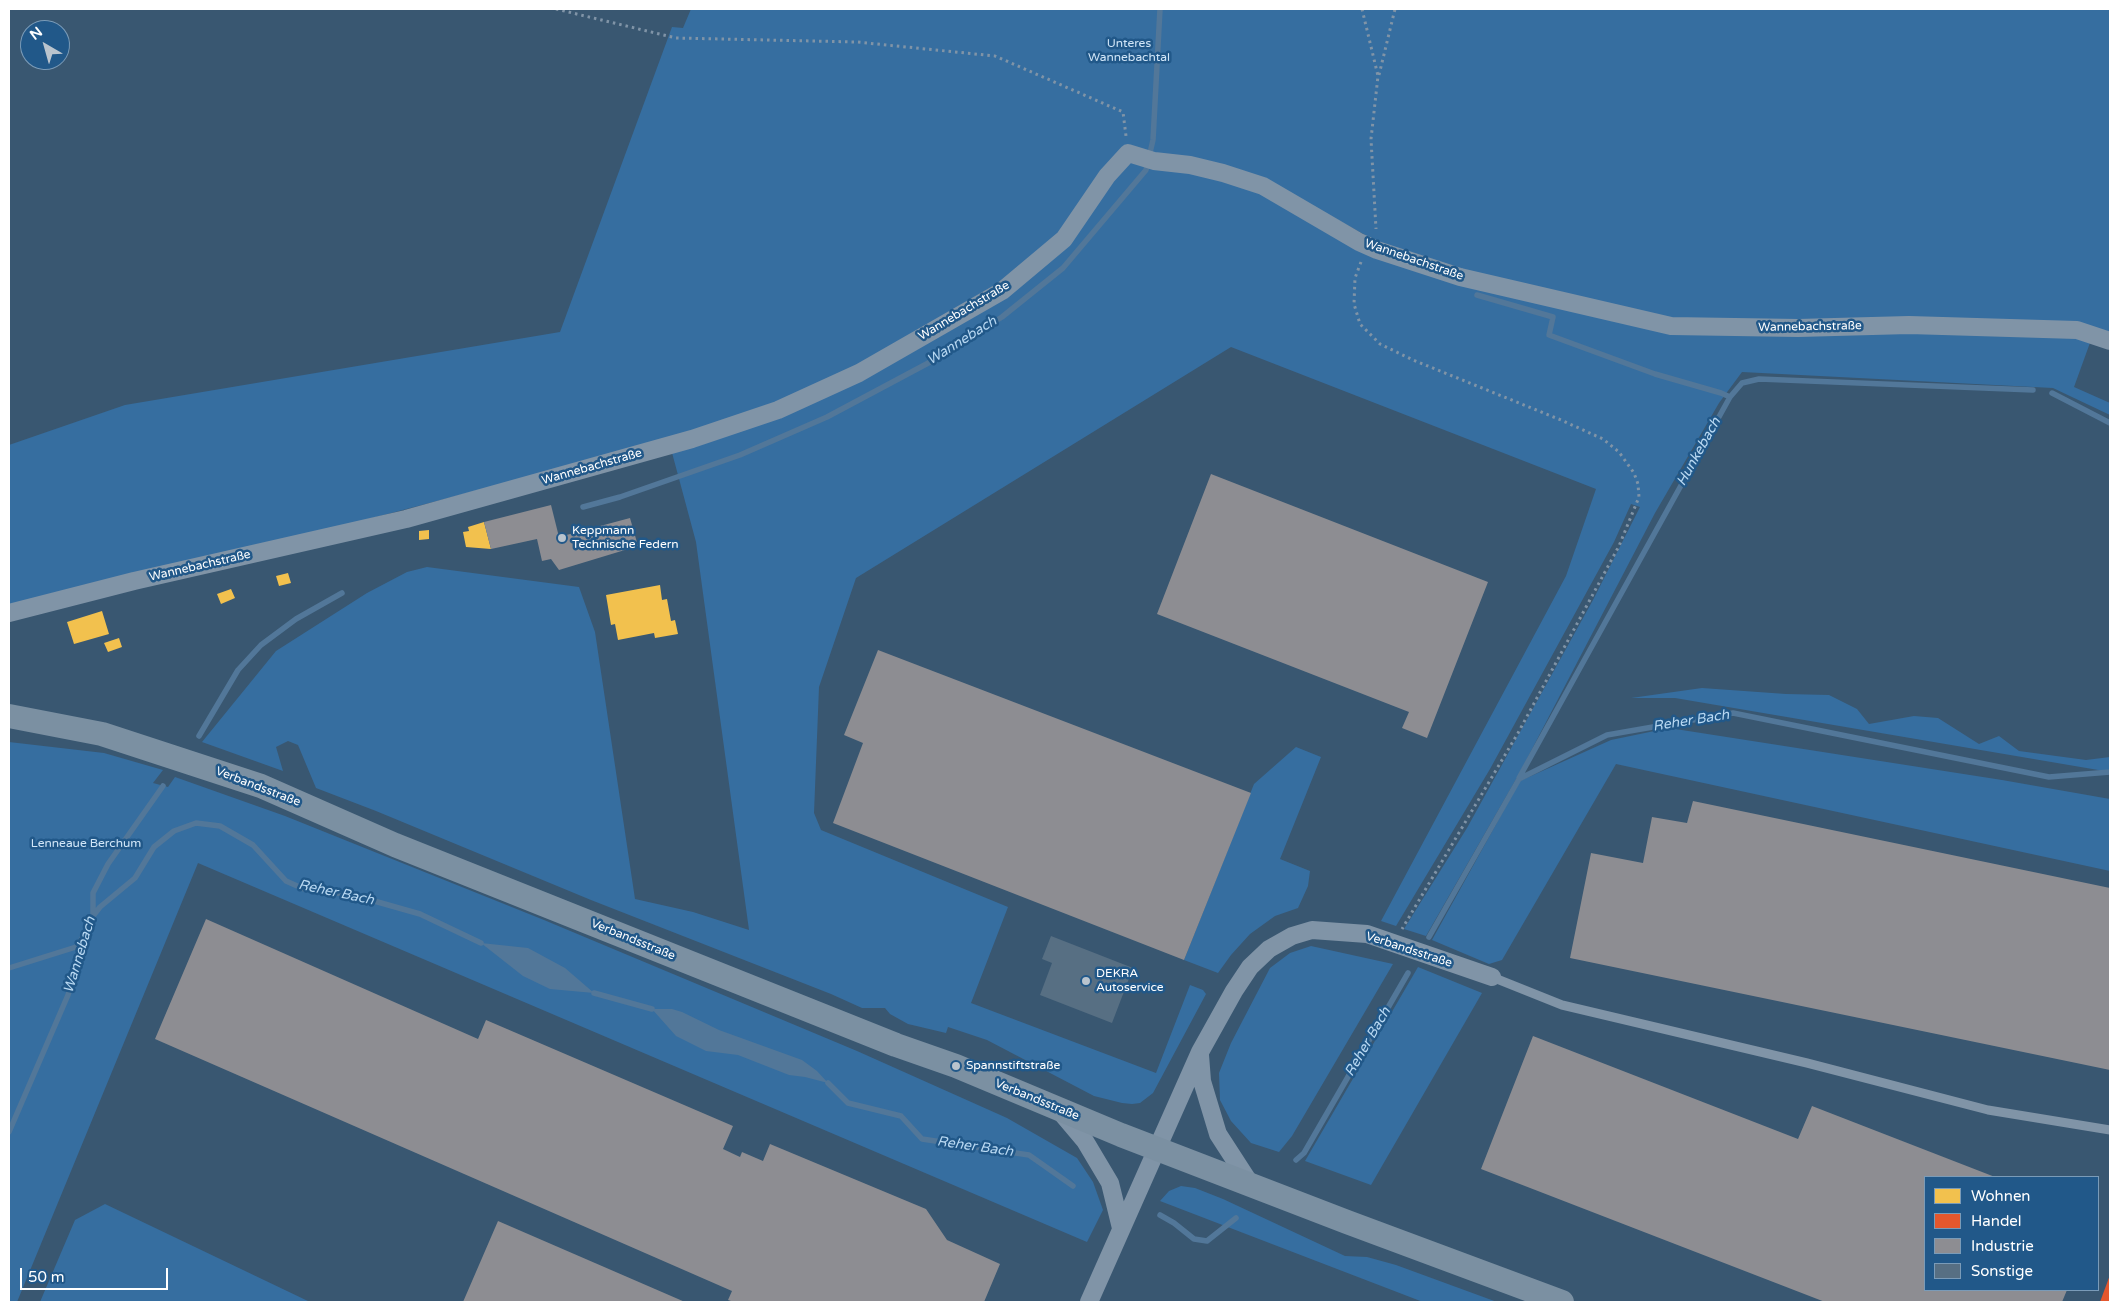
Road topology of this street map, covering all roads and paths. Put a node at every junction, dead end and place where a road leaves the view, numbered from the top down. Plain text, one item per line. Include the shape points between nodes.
1 (556, 9) edge
2 (1362, 9) edge
3 (1395, 9) edge
4 (1378, 76) junction
5 (1128, 153) junction
6 (1372, 248) junction
7 (2110, 340) edge
8 (9, 613) edge
9 (9, 716) edge
10 (1393, 944) junction
11 (1492, 978) joint
12 (1200, 1052) junction
13 (1058, 1109) junction
14 (2110, 1130) edge
15 (1157, 1148) junction
16 (1251, 1185) junction
17 (1120, 1228) junction
18 (1089, 1302) edge
19 (1562, 1302) edge

1 - 5 path via 676,38 857,42 995,56 1123,112
2 - 4 path
3 - 4 path
4 - 6 path via 1371,138
5 - 6 street, Wannebachstraße via 1223,173 1263,186
5 - 8 street, Wannebachstraße via 1107,176 1064,239 1002,291 859,373 778,410 692,439 406,519
6 - 7 street, Wannebachstraße via 1460,277 1671,326 1798,328 1909,325 2077,330
6 - 10 path via 1355,278 1354,304 1360,324 1380,344 1603,439 1619,452 1634,473 1639,497 1618,546 1518,732
9 - 13 main road, Verbandsstraße via 102,734 261,786 395,845
10 - 11 street, Verbandsstraße
10 - 12 street, Verbandsstraße via 1367,934 1324,930 1292,936 1269,949 1250,967
11 - 14 lane via 1562,1005 1988,1110
12 - 15 street, Verbandsstraße
12 - 16 street via 1202,1081 1218,1134
13 - 15 main road, Verbandsstraße
13 - 17 street via 1085,1141 1110,1183
15 - 16 main road, Verbandsstraße
15 - 17 street
16 - 19 main road, Verbandsstraße
17 - 18 street

